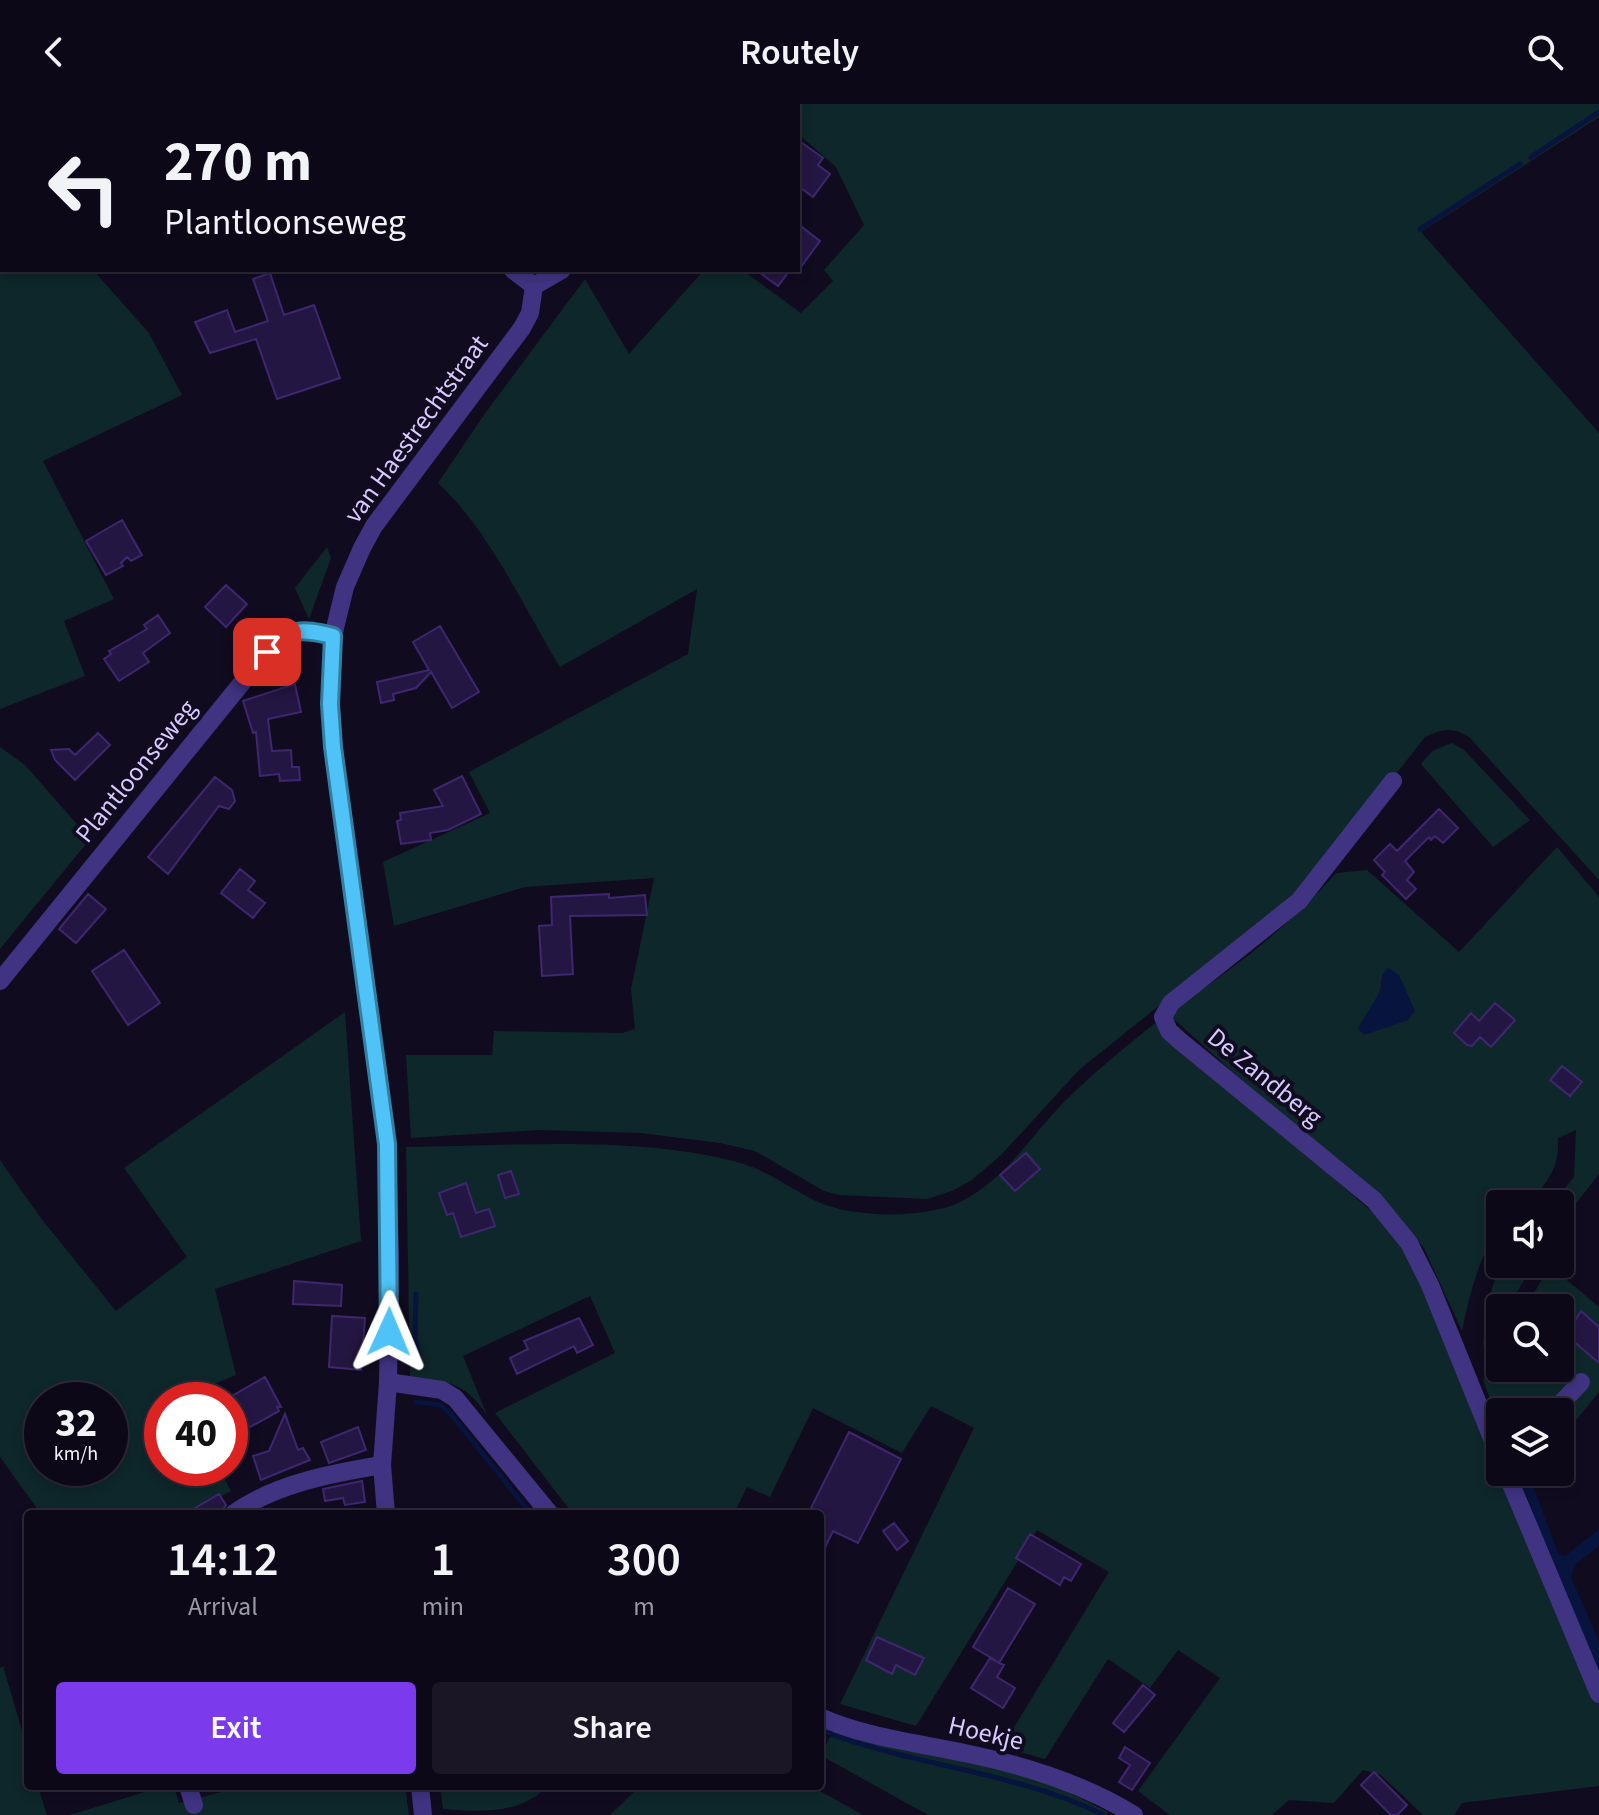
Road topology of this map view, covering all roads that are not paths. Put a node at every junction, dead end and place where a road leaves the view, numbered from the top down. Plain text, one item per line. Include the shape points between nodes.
1 (516, 272) edge
2 (558, 272) edge
3 (534, 286) junction
4 (333, 636) junction
5 (1393, 781) dead end
6 (0, 981) edge
7 (388, 1382) junction
8 (1581, 1382) dead end
9 (1566, 1398) edge
10 (1486, 1423) edge
11 (382, 1465) junction
12 (1512, 1486) edge
13 (241, 1510) edge
14 (386, 1510) edge
15 (547, 1510) edge
16 (1596, 1681) edge
17 (824, 1718) edge
18 (189, 1790) edge
19 (420, 1790) edge
20 (194, 1805) dead end
21 (423, 1815) edge
22 (1134, 1815) edge

1 - 3 street
2 - 3 street
3 - 4 street, van Haestrechtstraat via 522,328 374,526 345,587
4 - 6 street, Plantloonseweg via 300,629 267,652
4 - 7 street, van Haestrechtstraat via 333,747 387,1144
5 - 10 street, De Zandberg via 1299,901 1171,1003 1163,1017 1179,1040 1374,1200 1409,1243
7 - 11 street, van Haestrechtstraat
7 - 15 street via 442,1390 455,1398
8 - 9 street
11 - 13 street via 286,1488
11 - 14 street, van Haestrechtstraat
12 - 16 street
17 - 22 street, Hoekje via 870,1735 1033,1770
18 - 20 street
19 - 21 street

